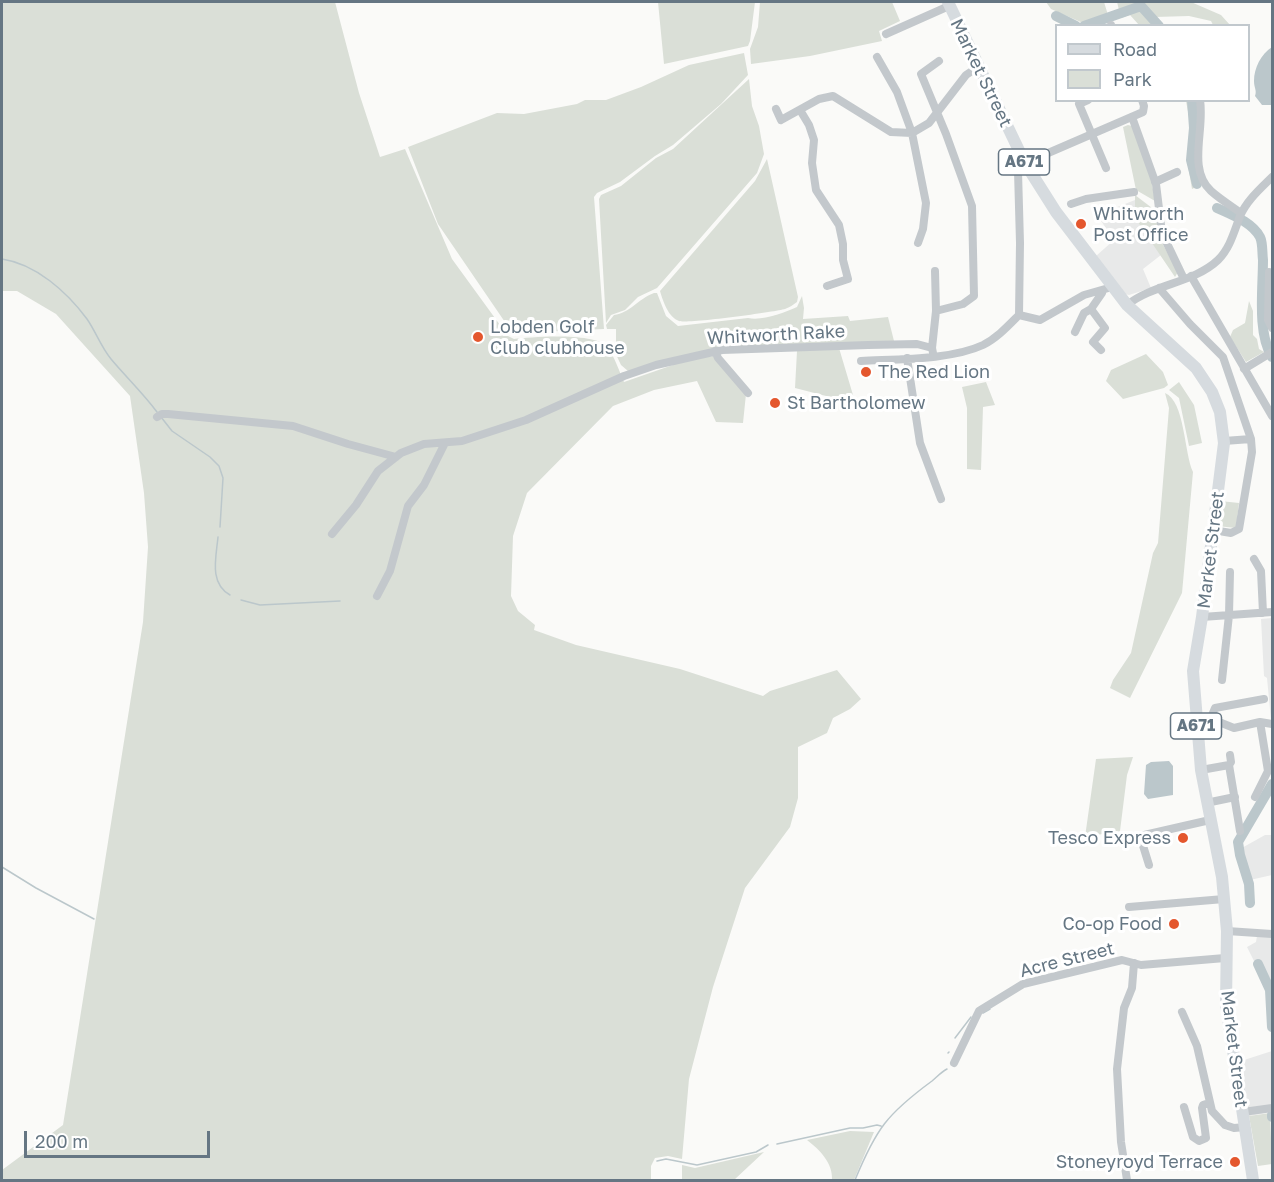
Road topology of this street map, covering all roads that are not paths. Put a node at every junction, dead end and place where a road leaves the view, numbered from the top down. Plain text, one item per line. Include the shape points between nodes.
1 (949, 4) edge
2 (886, 34) dead end
3 (877, 57) dead end
4 (939, 61) dead end
5 (978, 67) junction
6 (1084, 102) edge
7 (1143, 102) edge
8 (1200, 102) edge
9 (777, 109) dead end
10 (800, 110) junction
11 (936, 113) junction
12 (1132, 117) junction
13 (912, 133) junction
14 (1092, 134) junction
15 (1025, 163) junction
16 (1106, 168) dead end
17 (1177, 172) dead end
18 (1272, 177) edge
19 (1155, 182) junction
20 (1134, 192) dead end
21 (1071, 204) dead end
22 (1241, 214) junction
23 (918, 243) dead end
24 (935, 271) dead end
25 (1269, 272) dead end
26 (1188, 277) junction
27 (827, 286) dead end
28 (1107, 288) junction
29 (1159, 288) junction
30 (1127, 305) junction
31 (1091, 309) junction
32 (936, 311) junction
33 (1019, 315) junction
34 (1272, 328) edge
35 (1075, 332) dead end
36 (1101, 350) dead end
37 (715, 351) junction
38 (933, 352) junction
39 (1269, 354) edge
40 (907, 358) junction
41 (861, 361) dead end
42 (1244, 369) junction
43 (748, 393) dead end
44 (1272, 416) edge
45 (157, 417) dead end
46 (1251, 439) junction
47 (1224, 441) junction
48 (445, 443) junction
49 (396, 457) junction
50 (941, 499) dead end
51 (1213, 530) junction
52 (332, 534) dead end
53 (1254, 558) dead end
54 (1230, 572) dead end
55 (376, 597) dead end
56 (1272, 612) edge
57 (1263, 613) junction
58 (1229, 615) junction
59 (1202, 617) junction
60 (1222, 680) dead end
61 (1264, 699) dead end
62 (1210, 720) junction
63 (1196, 722) junction
64 (1260, 722) junction
65 (1272, 724) edge
66 (1230, 755) dead end
67 (1229, 765) junction
68 (1201, 770) junction
69 (1235, 797) junction
70 (1255, 797) dead end
71 (1206, 803) junction
72 (1210, 820) junction
73 (1240, 831) dead end
74 (1149, 865) dead end
75 (1224, 899) junction
76 (1129, 907) dead end
77 (1227, 931) junction
78 (1272, 934) edge
79 (1225, 958) junction
80 (1134, 963) junction
81 (1182, 1011) dead end
82 (954, 1063) dead end
83 (1209, 1103) junction
84 (1184, 1107) dead end
85 (1272, 1107) edge
86 (1243, 1112) junction
87 (1245, 1127) junction
88 (1127, 1180) edge
89 (1253, 1180) edge

1 - 2 street
1 - 5 main road, Market Street / A671
3 - 13 street via 897,92
4 - 11 street via 921,74
5 - 11 street via 966,75
5 - 15 main road, Market Street / A671
6 - 14 street via 1079,104
7 - 12 street via 1143,112
8 - 22 street via 1201,178
9 - 10 street via 781,120
10 - 13 street via 833,96 891,132
10 - 27 street via 814,140 816,190 839,225 843,244 848,279
11 - 13 street via 929,123
11 - 32 street via 972,206 974,296 963,304
12 - 14 street
12 - 19 street
13 - 23 street via 926,203
14 - 15 street
14 - 16 street
15 - 28 main road, Market Street / A671
15 - 33 street via 1018,171
17 - 19 street
18 - 22 street
19 - 26 street via 1162,233
20 - 21 street
22 - 26 street via 1230,243 1215,262
24 - 32 street
25 - 34 street via 1268,320
26 - 29 street
26 - 42 street
28 - 30 main road, Market Street / A671
28 - 31 street
28 - 33 street via 1084,295 1040,320
29 - 30 street
29 - 46 street via 1223,357
30 - 47 main road, Market Street / A671 via 1204,379 1220,412
31 - 35 street via 1084,313
31 - 36 street via 1105,328 1093,342
32 - 38 street
33 - 38 street via 984,345
37 - 38 street, Whitworth Rake via 917,344
37 - 43 street
37 - 48 street, Whitworth Rake via 624,375 526,420
38 - 40 street
39 - 42 street
40 - 41 street
40 - 50 street via 920,443
42 - 44 street
45 - 49 street via 168,414 293,426
46 - 47 street
46 - 51 street via 1239,529 1231,533
47 - 51 main road, Market Street / A671
48 - 49 street, Whitworth Rake via 424,444
48 - 55 street via 424,485 408,506 390,571
49 - 52 street, Whitworth Rake via 378,471
51 - 59 main road, Market Street / A671
53 - 57 street via 1261,571
54 - 58 street
56 - 57 street
57 - 58 street
58 - 59 street
58 - 60 street
59 - 63 main road, Market Street / A671 via 1193,671
61 - 62 street via 1215,708
62 - 63 street
62 - 64 street via 1234,728
63 - 68 main road, Market Street / A671
64 - 65 street
64 - 70 street via 1268,771
66 - 67 street
67 - 68 street
67 - 69 street
68 - 71 main road, Market Street / A671
69 - 71 street
69 - 73 street
71 - 72 main road, Market Street / A671
72 - 74 street via 1140,836
72 - 75 main road, Market Street / A671
75 - 76 street
75 - 77 main road, Market Street / A671
77 - 78 street
77 - 79 main road, Market Street / A671
79 - 80 street, Acre Street
79 - 86 main road, Market Street / A671 via 1226,1005
80 - 82 street, Acre Street via 1105,962 1023,984 980,1011
80 - 88 street via 1132,988 1124,1008 1118,1070
81 - 83 street via 1197,1046
83 - 84 street via 1202,1108 1206,1138 1199,1141 1193,1137
83 - 87 street via 1225,1125
85 - 86 street
86 - 87 main road, Market Street / A671
87 - 89 main road, Market Street / A671

